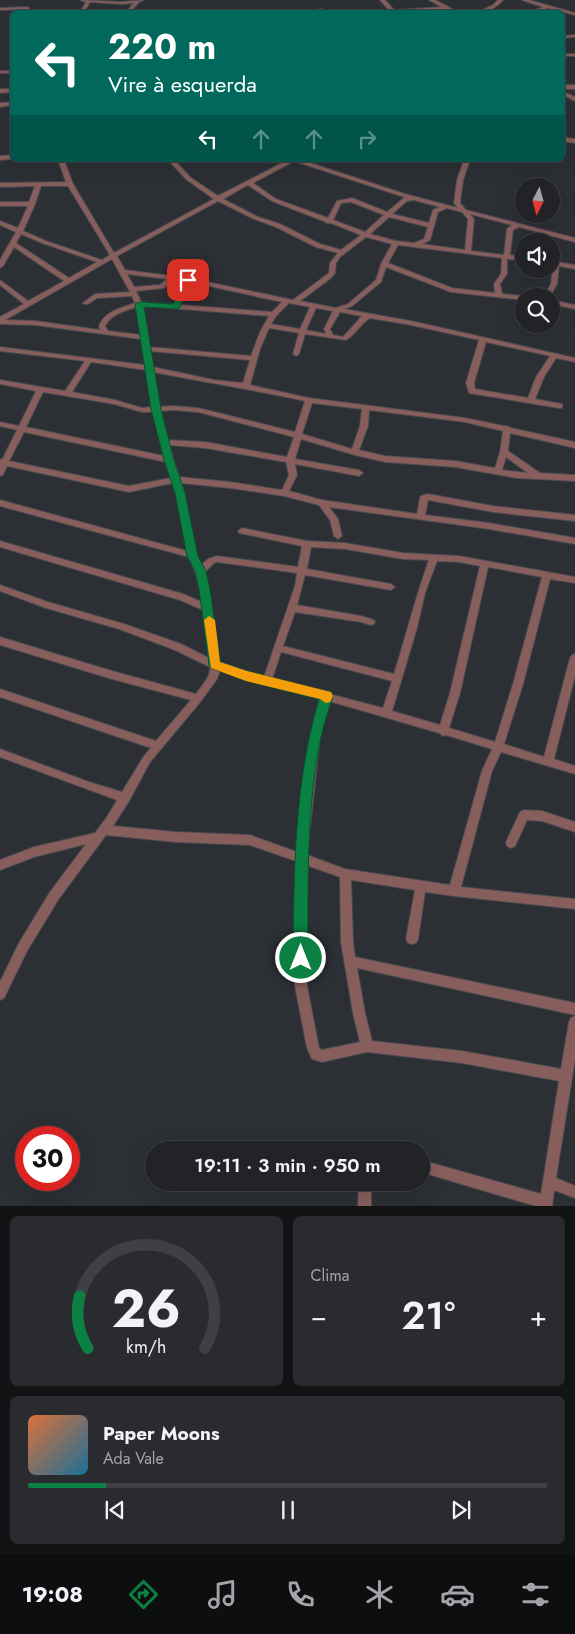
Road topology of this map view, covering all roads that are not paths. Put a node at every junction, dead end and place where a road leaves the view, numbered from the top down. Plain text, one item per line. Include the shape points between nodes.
1 (82, 0) edge
2 (89, 0) edge
3 (382, 0) edge
4 (431, 0) edge
5 (501, 0) edge
6 (524, 0) edge
7 (139, 1) edge
8 (546, 7) junction
9 (27, 8) edge
10 (446, 8) junction
11 (0, 9) edge
12 (129, 10) edge
13 (392, 10) edge
14 (438, 10) edge
15 (451, 10) edge
16 (485, 10) edge
17 (539, 10) edge
18 (560, 10) edge
19 (62, 162) edge
20 (173, 162) edge
21 (289, 162) edge
22 (466, 162) edge
23 (313, 163) edge
24 (249, 183) junction
25 (70, 184) junction
26 (0, 185) edge
27 (38, 186) junction
28 (403, 198) junction
29 (218, 200) junction
30 (457, 203) junction
31 (0, 204) edge
32 (32, 204) junction
33 (447, 206) junction
34 (462, 210) junction
35 (389, 214) junction
36 (329, 222) junction
37 (0, 223) edge
38 (518, 225) junction
39 (431, 226) junction
40 (20, 233) junction
41 (365, 235) junction
42 (575, 240) edge
43 (396, 243) junction
44 (14, 244) junction
45 (414, 245) junction
46 (338, 253) junction
47 (468, 253) junction
48 (114, 255) junction
49 (504, 257) junction
50 (515, 259) edge
51 (1, 261) edge
52 (102, 262) junction
53 (384, 264) junction
54 (560, 265) edge
55 (575, 267) edge
56 (123, 272) junction
57 (137, 274) junction
58 (173, 278) junction
59 (128, 279) junction
60 (188, 280) junction
61 (68, 281) junction
62 (0, 282) edge
63 (134, 291) junction
64 (499, 295) junction
65 (515, 297) edge
66 (291, 301) junction
67 (86, 303) dead end
68 (28, 304) junction
69 (140, 304) junction
70 (560, 304) edge
71 (314, 305) junction
72 (176, 307) junction
73 (575, 307) edge
74 (338, 309) junction
75 (358, 313) junction
76 (271, 315) junction
77 (0, 321) edge
78 (268, 326) junction
79 (105, 332) junction
80 (302, 332) junction
81 (331, 337) junction
82 (146, 338) junction
83 (483, 339) junction
84 (0, 349) edge
85 (296, 354) dead end
86 (148, 355) junction
87 (554, 355) junction
88 (253, 358) junction
89 (89, 360) junction
90 (575, 360) edge
91 (133, 365) junction
92 (149, 369) junction
93 (0, 382) edge
94 (246, 386) junction
95 (40, 390) junction
96 (67, 394) junction
97 (309, 400) junction
98 (531, 400) junction
99 (559, 406) dead end
100 (366, 407) junction
101 (157, 413) junction
102 (0, 424) edge
103 (507, 428) junction
104 (20, 429) junction
105 (300, 435) junction
106 (164, 442) junction
107 (575, 445) edge
108 (355, 452) junction
109 (504, 452) junction
110 (3, 460) edge
111 (169, 460) junction
112 (290, 461) junction
113 (498, 471) junction
114 (0, 473) edge
115 (359, 473) dead end
116 (538, 476) junction
117 (575, 478) edge
118 (176, 480) junction
119 (284, 493) junction
120 (0, 503) edge
121 (322, 503) junction
122 (492, 508) junction
123 (420, 516) junction
124 (575, 518) edge
125 (489, 526) junction
126 (242, 530) dead end
127 (338, 536) junction
128 (575, 541) edge
129 (0, 544) edge
130 (307, 544) junction
131 (330, 544) junction
132 (346, 546) junction
133 (192, 556) junction
134 (434, 558) junction
135 (486, 564) junction
136 (200, 571) junction
137 (302, 571) junction
138 (547, 575) junction
139 (575, 580) edge
140 (0, 588) edge
141 (392, 588) dead end
142 (208, 608) junction
143 (293, 608) junction
144 (370, 622) dead end
145 (0, 641) edge
146 (279, 648) junction
147 (575, 658) edge
148 (215, 665) junction
149 (398, 679) junction
150 (267, 681) junction
151 (0, 693) edge
152 (326, 696) junction
153 (198, 698) junction
154 (386, 714) junction
155 (443, 732) junction
156 (158, 746) junction
157 (498, 747) junction
158 (0, 752) edge
159 (548, 762) junction
160 (575, 770) edge
161 (125, 798) junction
162 (575, 827) edge
163 (101, 834) junction
164 (511, 843) dead end
165 (301, 859) junction
166 (0, 865) edge
167 (345, 874) junction
168 (421, 886) junction
169 (454, 891) junction
170 (575, 904) edge
171 (412, 939) dead end
172 (350, 961) junction
173 (0, 994) edge
174 (575, 1009) edge
175 (575, 1022) edge
176 (367, 1046) junction
177 (566, 1076) junction
178 (430, 1169) edge
179 (550, 1182) junction
180 (365, 1191) edge
181 (575, 1192) edge
182 (546, 1204) edge
183 (364, 1206) edge

1 - 2 street
2 - 7 street
3 - 13 street
4 - 10 street
5 - 16 street
6 - 8 street
7 - 12 street
8 - 17 street
8 - 18 street
9 - 11 street
10 - 14 street
10 - 15 street
19 - 25 street
20 - 29 street
21 - 24 street
22 - 30 street
23 - 28 street
24 - 29 street
24 - 36 street via 268,197
25 - 27 street
25 - 48 street
26 - 27 street
27 - 32 street
28 - 33 street
28 - 35 street
29 - 46 street
29 - 48 street
30 - 33 street
30 - 34 street
31 - 32 street
32 - 40 street
33 - 34 street
33 - 39 street via 434,213
34 - 38 street
34 - 47 street via 471,221
35 - 36 street via 348,200 339,202
35 - 39 street
35 - 41 street
36 - 41 street
37 - 40 street
38 - 42 street
38 - 49 street via 510,229 507,255
39 - 45 street via 427,240
40 - 44 street
40 - 52 street
41 - 43 street
41 - 46 street
43 - 45 street
43 - 53 street
44 - 51 street
44 - 61 street
45 - 47 street
46 - 66 street via 329,277
47 - 49 street
48 - 52 street
48 - 56 street
49 - 50 street
49 - 64 street via 504,274 497,284
52 - 61 street
53 - 64 street via 452,290
53 - 75 street via 380,281
54 - 55 street
56 - 57 street
56 - 59 street
57 - 58 street
57 - 59 street
58 - 60 street
58 - 63 street via 162,287
59 - 63 street
60 - 66 street
60 - 72 street
61 - 68 street
62 - 68 street
63 - 67 street via 94,296
63 - 69 street
64 - 65 street
66 - 71 street
66 - 76 street
68 - 77 street
69 - 72 street
69 - 79 street via 104,320
69 - 82 street
70 - 73 street
71 - 74 street
71 - 80 street
72 - 76 street
74 - 75 street
74 - 81 street via 327,329
75 - 81 street via 347,338
75 - 83 street
76 - 78 street
77 - 79 street
78 - 80 street
78 - 88 street
79 - 82 street
80 - 81 street
80 - 85 street
82 - 86 street
83 - 87 street
83 - 98 street via 470,389
84 - 89 street
86 - 88 street via 161,351
86 - 91 street
86 - 92 street
87 - 90 street
87 - 98 street
88 - 94 street
89 - 91 street
89 - 96 street
91 - 92 street
92 - 94 street
92 - 101 street
93 - 95 street
94 - 97 street
95 - 96 street
95 - 104 street
96 - 101 street
97 - 100 street
97 - 105 street
98 - 99 street
100 - 103 street
100 - 108 street via 364,426
101 - 105 street via 166,408 198,410
101 - 106 street
102 - 104 street
103 - 107 street
103 - 109 street
104 - 110 street
104 - 111 street
105 - 108 street
105 - 112 street
106 - 111 street
106 - 112 street via 188,442
108 - 113 street via 385,459
109 - 113 street
109 - 116 street
110 - 114 street
110 - 118 street via 129,489
111 - 118 street
112 - 115 street
112 - 119 street via 293,475
113 - 116 street
116 - 117 street
118 - 119 street
118 - 133 street
119 - 121 street
120 - 133 street
121 - 123 street
121 - 127 street via 334,519
122 - 123 street via 424,498
122 - 124 street
122 - 125 street
123 - 125 street
125 - 128 street
126 - 130 street
127 - 131 street
127 - 132 street
129 - 142 street via 183,597
130 - 131 street
130 - 137 street
131 - 132 street
132 - 134 street
133 - 136 street
134 - 135 street
134 - 149 street
135 - 138 street
135 - 155 street
136 - 137 street via 217,559
136 - 142 street
137 - 141 street
137 - 143 street
138 - 139 street
138 - 157 street
140 - 148 street via 129,629
142 - 148 street
143 - 144 street
143 - 146 street
145 - 153 street
146 - 149 street
146 - 150 street
147 - 159 street
148 - 150 street
148 - 153 street via 214,676
149 - 154 street
150 - 152 street
151 - 156 street
152 - 154 street
152 - 165 street via 315,736
153 - 156 street
154 - 155 street
155 - 157 street
156 - 161 street
157 - 159 street
157 - 169 street via 487,771
158 - 161 street
159 - 160 street
161 - 163 street
162 - 164 street via 542,816 524,814
163 - 165 street via 250,840
163 - 166 street
163 - 173 street via 54,896
165 - 167 street
165 - 176 street via 301,986 313,1048 316,1055 322,1056
167 - 168 street
167 - 172 street
168 - 169 street
168 - 171 street
169 - 170 street
172 - 174 street
172 - 176 street
175 - 177 street
176 - 177 street via 462,1057
177 - 179 street
178 - 182 street
179 - 181 street
179 - 182 street
180 - 183 street

